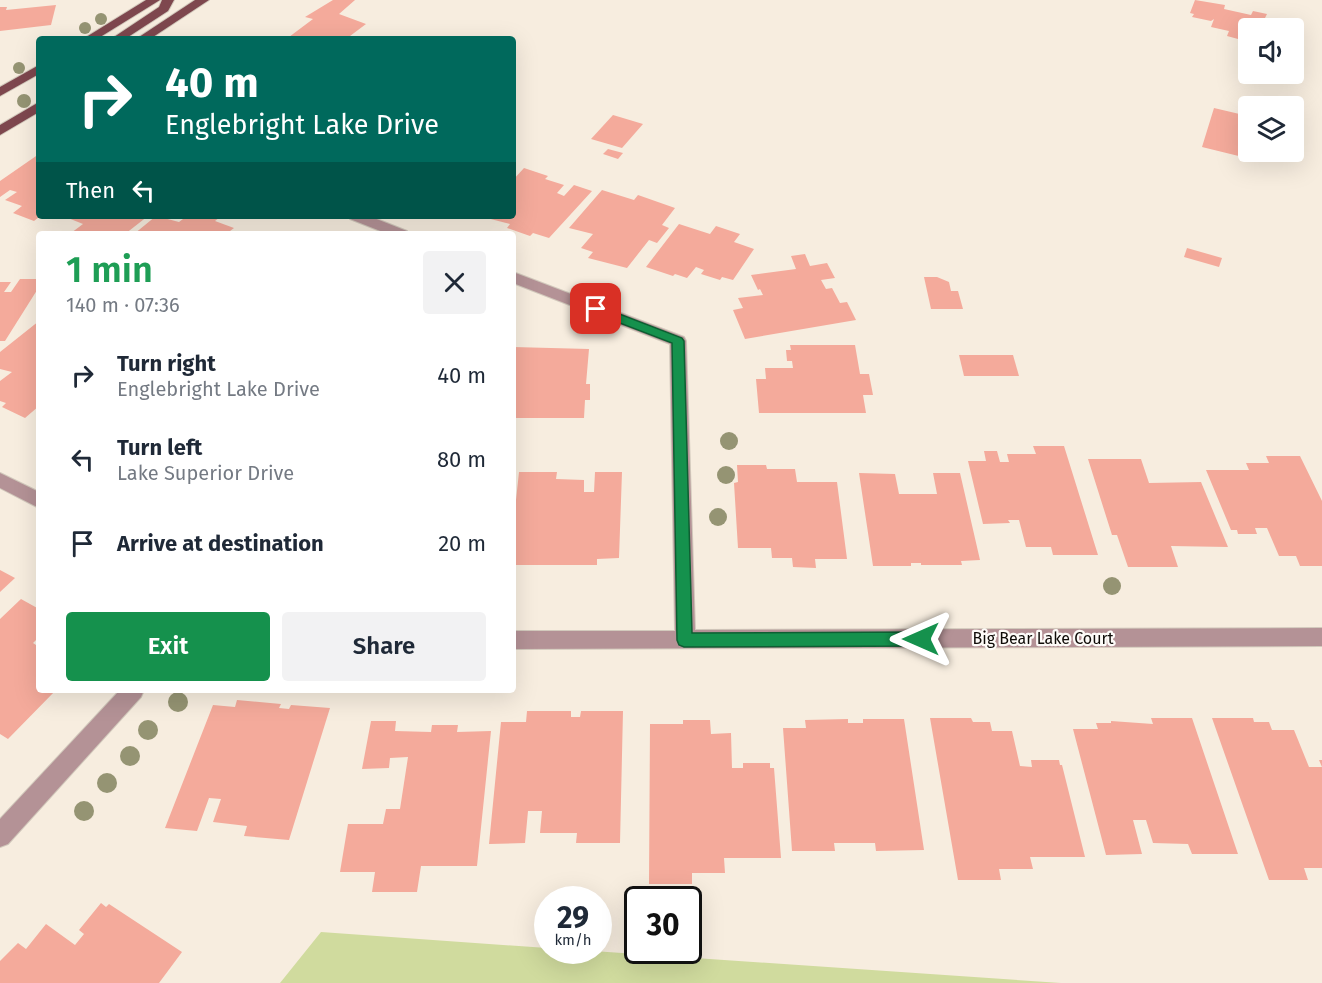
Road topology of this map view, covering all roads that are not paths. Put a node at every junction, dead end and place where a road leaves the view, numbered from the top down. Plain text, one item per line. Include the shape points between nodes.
1 (154, 0) edge
2 (168, 0) edge
3 (203, 0) edge
4 (94, 36) edge
5 (122, 36) edge
6 (147, 36) edge
7 (36, 71) edge
8 (0, 92) edge
9 (36, 108) edge
10 (0, 131) edge
11 (363, 219) edge
12 (394, 231) edge
13 (516, 278) edge
14 (0, 480) edge
15 (36, 499) edge
16 (1322, 637) edge
17 (516, 640) edge
18 (684, 640) junction
19 (131, 693) edge
20 (0, 836) edge

1 - 4 main road
2 - 5 main road via 164,9
3 - 6 main road
7 - 8 main road
9 - 10 main road
11 - 12 street
13 - 18 street via 678,341
14 - 15 street
16 - 18 street, Big Bear Lake Court
17 - 18 street, Big Bear Lake Court
19 - 20 street

